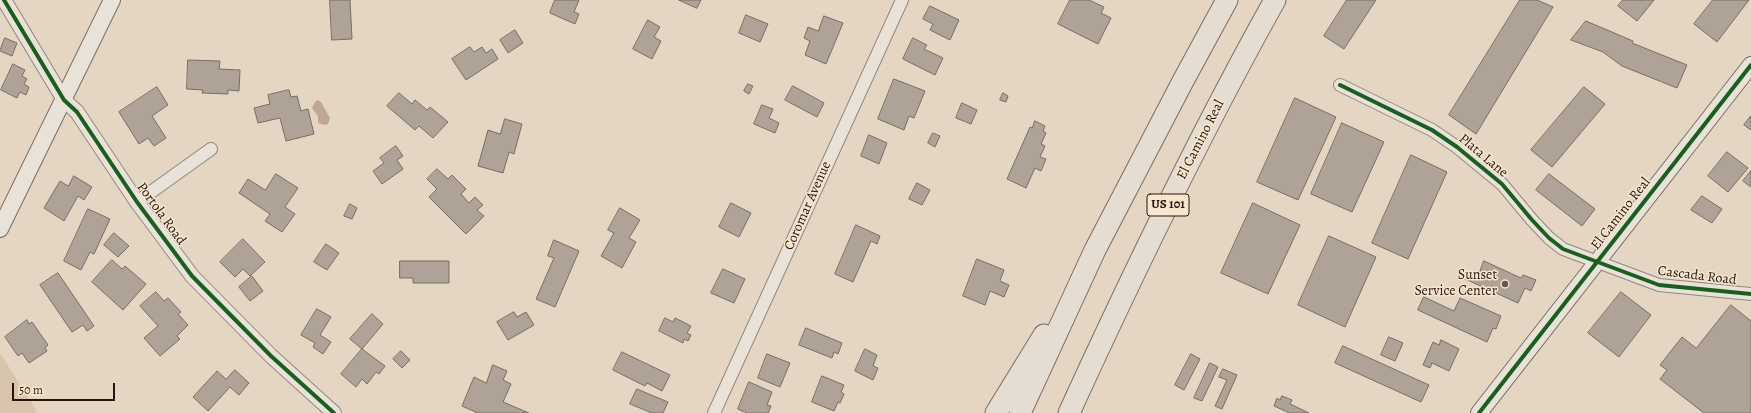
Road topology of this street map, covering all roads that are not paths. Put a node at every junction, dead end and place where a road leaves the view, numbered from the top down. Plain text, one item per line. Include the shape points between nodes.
1 (4, 0) edge
2 (112, 0) edge
3 (902, 0) edge
4 (1227, 0) edge
5 (1275, 0) edge
6 (1751, 65) edge
7 (1340, 85) dead end
8 (64, 100) junction
9 (211, 149) dead end
10 (137, 202) junction
11 (0, 229) edge
12 (1096, 250) junction
13 (1597, 263) junction
14 (1751, 294) edge
15 (334, 413) edge
16 (714, 413) edge
17 (996, 413) edge
18 (1020, 413) edge
19 (1069, 413) edge
20 (1479, 413) edge

1 - 8 street, Portola Road
2 - 8 main road
3 - 16 street, Coromar Avenue
4 - 12 highway, US 101
5 - 19 highway, El Camino Real / US 101 via 1219,103 1146,248
6 - 13 main road, El Camino Real
7 - 13 street, Plata Lane via 1432,130 1457,146 1502,184 1549,238 1563,249
8 - 10 street, Portola Road via 77,112
8 - 11 main road
9 - 10 street
10 - 15 street, Portola Road via 192,276 271,356
12 - 17 highway
12 - 18 highway, US 101
13 - 14 street, Cascada Road via 1629,272 1659,285
13 - 20 main road, El Camino Real

